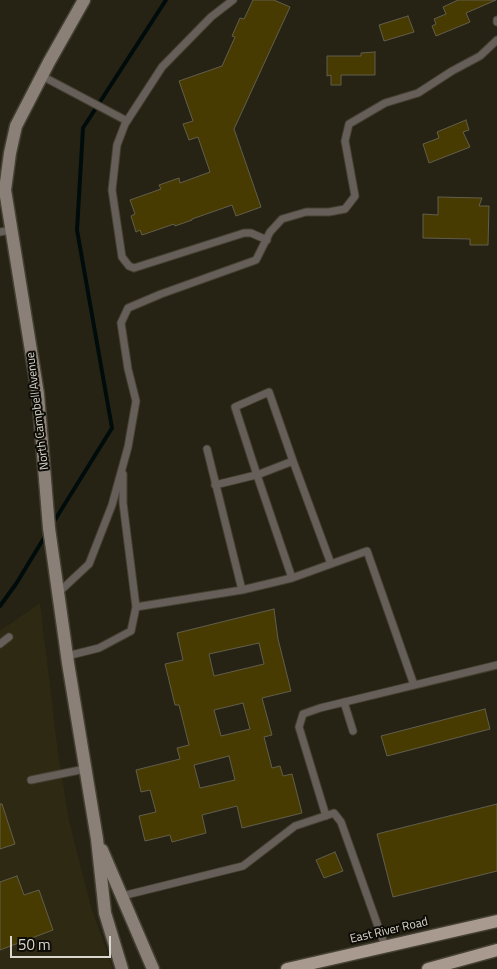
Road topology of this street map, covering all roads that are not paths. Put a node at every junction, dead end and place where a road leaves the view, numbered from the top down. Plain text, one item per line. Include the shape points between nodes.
1 (84, 0) edge
2 (233, 0) edge
3 (497, 40) edge
4 (42, 76) junction
5 (127, 121) junction
6 (6, 231) edge
7 (266, 240) junction
8 (207, 449) dead end
9 (293, 461) junction
10 (123, 466) junction
11 (257, 475) junction
12 (215, 486) junction
13 (331, 564) junction
14 (292, 578) junction
15 (242, 590) junction
16 (58, 592) junction
17 (136, 607) junction
18 (9, 637) dead end
19 (0, 644) edge
20 (67, 656) junction
21 (497, 665) edge
22 (414, 685) junction
23 (344, 702) junction
24 (353, 731) dead end
25 (85, 769) junction
26 (31, 780) dead end
27 (326, 816) junction
28 (97, 839) junction
29 (122, 896) junction
30 (497, 921) edge
31 (385, 946) junction
32 (497, 950) edge
33 (455, 965) edge
34 (432, 968) edge
35 (122, 969) edge
36 (153, 969) edge
37 (288, 969) edge

1 - 4 main road, North Campbell Avenue
2 - 5 lane via 211,17 162,68
3 - 7 lane via 480,56 418,93 385,103 349,124 345,141 355,196 345,209 306,212 282,219
4 - 5 lane
4 - 6 main road, North Campbell Avenue via 16,126 5,190
5 - 7 lane via 117,145 112,190 122,258 129,266 134,268 244,234 251,233
6 - 16 main road, North Campbell Avenue via 38,394
7 - 10 lane via 256,260 128,308 121,323 136,401
8 - 12 lane
9 - 11 lane
9 - 11 lane via 269,392 235,407
9 - 13 lane
10 - 16 lane via 89,564
10 - 17 lane via 123,503
11 - 12 lane
11 - 14 lane
12 - 15 lane
13 - 14 lane
13 - 22 lane via 367,551
14 - 15 lane
15 - 17 lane
16 - 20 main road, North Campbell Avenue
17 - 20 lane via 131,631 99,648
18 - 19 lane
20 - 25 main road, North Campbell Avenue
21 - 22 lane
22 - 23 lane
23 - 24 lane
23 - 27 lane via 303,714 299,727
25 - 26 lane
25 - 28 main road, North Campbell Avenue
27 - 29 lane via 295,826 243,866
27 - 31 lane via 334,813 341,822
28 - 29 main road, North Campbell Avenue
28 - 35 main road, North Campbell Avenue via 105,913
29 - 36 main road, North Campbell Avenue
30 - 31 main road, East River Road
31 - 37 main road, East River Road
32 - 33 main road
33 - 34 main road

